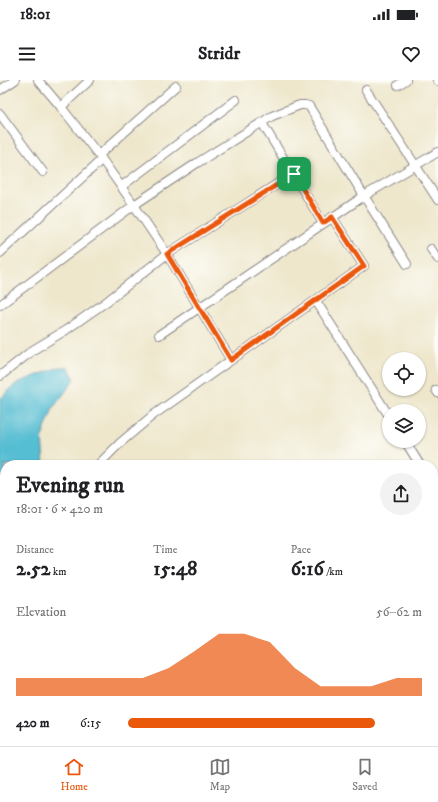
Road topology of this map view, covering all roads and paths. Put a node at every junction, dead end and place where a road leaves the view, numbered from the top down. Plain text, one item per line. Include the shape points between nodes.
1 (15, 80) edge
2 (38, 80) edge
3 (90, 80) edge
4 (406, 80) edge
5 (398, 85) dead end
6 (176, 86) dead end
7 (0, 90) edge
8 (366, 90) dead end
9 (236, 100) dead end
10 (61, 107) junction
11 (0, 114) edge
12 (262, 123) junction
13 (438, 152) edge
14 (100, 157) junction
15 (416, 165) junction
16 (43, 172) dead end
17 (294, 175) junction
18 (122, 186) junction
19 (364, 196) junction
20 (438, 200) edge
21 (134, 206) junction
22 (332, 217) junction
23 (323, 223) junction
24 (431, 249) dead end
25 (0, 253) edge
26 (167, 254) junction
27 (438, 259) edge
28 (407, 264) dead end
29 (316, 301) junction
30 (0, 305) edge
31 (199, 307) junction
32 (159, 335) dead end
33 (231, 360) junction
34 (0, 376) edge
35 (382, 405) edge
36 (409, 448) edge
37 (103, 460) edge
38 (417, 460) edge

1 - 7 street
2 - 10 street
3 - 10 street
4 - 5 street
6 - 14 street
8 - 15 street
9 - 18 street
10 - 14 street
11 - 16 street
12 - 17 street
12 - 19 street via 272,116 300,105 309,106
12 - 21 street
13 - 15 street
14 - 18 street
14 - 25 street via 99,162
15 - 19 street
15 - 20 street
17 - 23 street
17 - 26 street
18 - 21 street
19 - 22 street
19 - 28 street
21 - 26 street
21 - 30 street
22 - 23 street
22 - 29 street via 364,266
23 - 31 street
24 - 27 street
26 - 31 street
26 - 34 street via 106,302 33,350
29 - 33 street
29 - 35 street
31 - 32 street
31 - 33 street
33 - 37 street via 152,416
36 - 38 street

